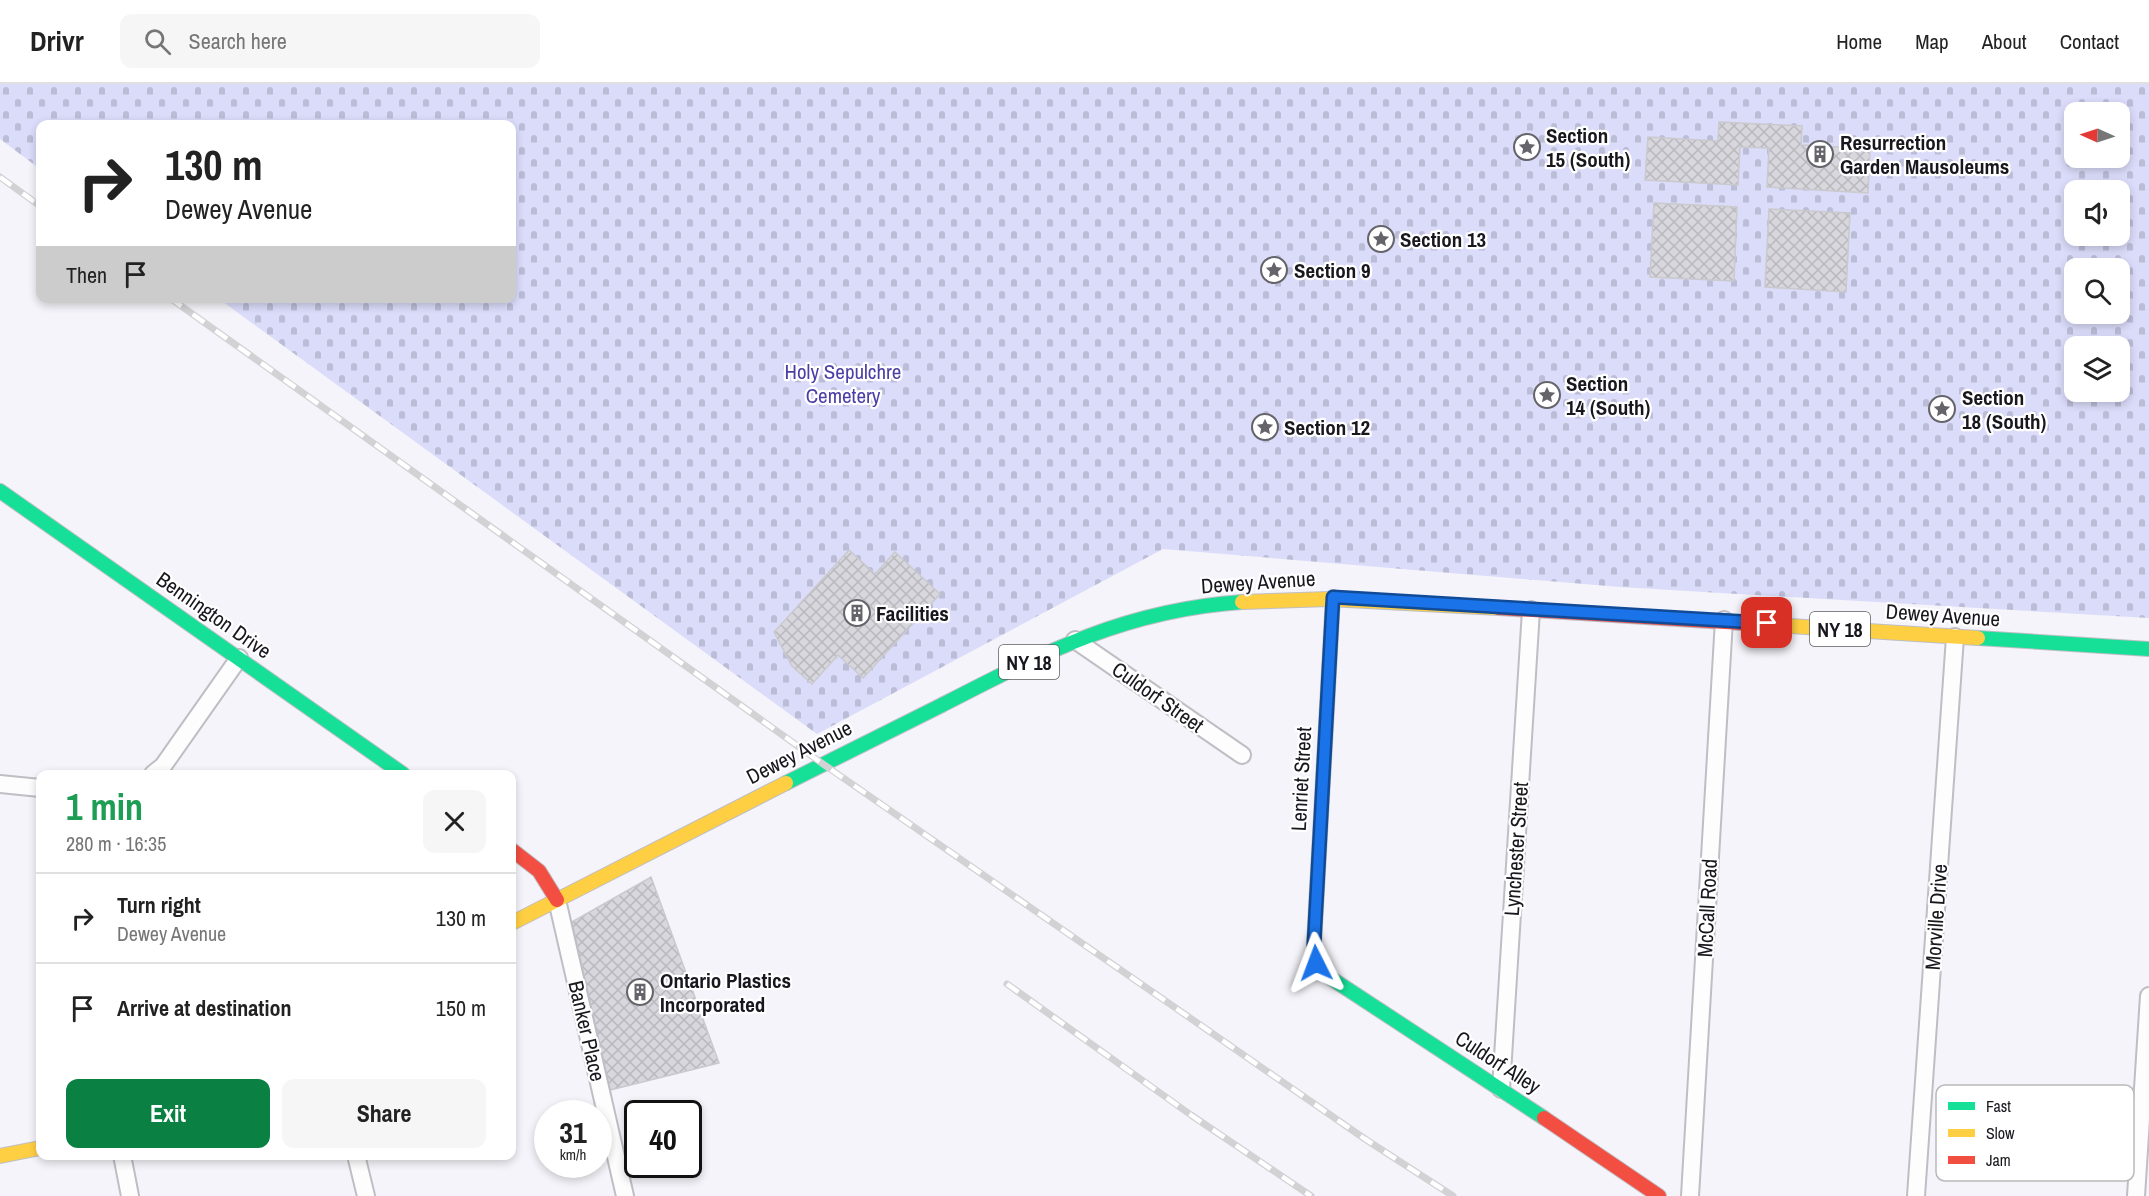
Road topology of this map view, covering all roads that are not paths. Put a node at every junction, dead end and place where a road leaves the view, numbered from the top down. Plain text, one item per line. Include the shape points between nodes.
1 (0, 491) edge
2 (1333, 597) junction
3 (1531, 610) junction
4 (1724, 620) junction
5 (1956, 637) junction
6 (1075, 640) junction
7 (2149, 649) edge
8 (239, 658) junction
9 (1242, 755) dead end
10 (158, 770) edge
11 (397, 770) edge
12 (0, 784) edge
13 (36, 788) edge
14 (516, 853) edge
15 (557, 900) junction
16 (516, 921) edge
17 (1316, 963) joint
18 (2149, 996) edge
19 (1501, 1089) junction
20 (36, 1149) edge
21 (0, 1156) edge
22 (124, 1160) edge
23 (357, 1160) edge
24 (130, 1196) edge
25 (366, 1196) edge
26 (625, 1196) edge
27 (1659, 1196) edge
28 (1689, 1196) edge
29 (1916, 1196) edge
30 (2136, 1196) edge

1 - 8 main road, Bennington Drive
2 - 3 main road, Dewey Avenue / NY 18
2 - 6 main road, Dewey Avenue / NY 18 via 1196,607 1128,622
2 - 17 main road, Lenriet Street
3 - 4 main road, Dewey Avenue / NY 18
3 - 19 street, Lynchester Street
4 - 5 main road, Dewey Avenue / NY 18
4 - 28 street, McCall Road
5 - 7 main road, Dewey Avenue / NY 18
5 - 29 street, Morville Drive
6 - 9 street, Culdorf Street
6 - 15 main road, Dewey Avenue / NY 18
8 - 10 street
8 - 11 main road, Bennington Drive
12 - 13 street
14 - 15 main road via 539,871
15 - 16 main road, Dewey Avenue / NY 18
15 - 26 street, Banker Place
17 - 19 main road, Culdorf Alley via 1329,976
18 - 30 street
19 - 27 main road, Culdorf Alley
20 - 21 main road
22 - 24 street
23 - 25 street

